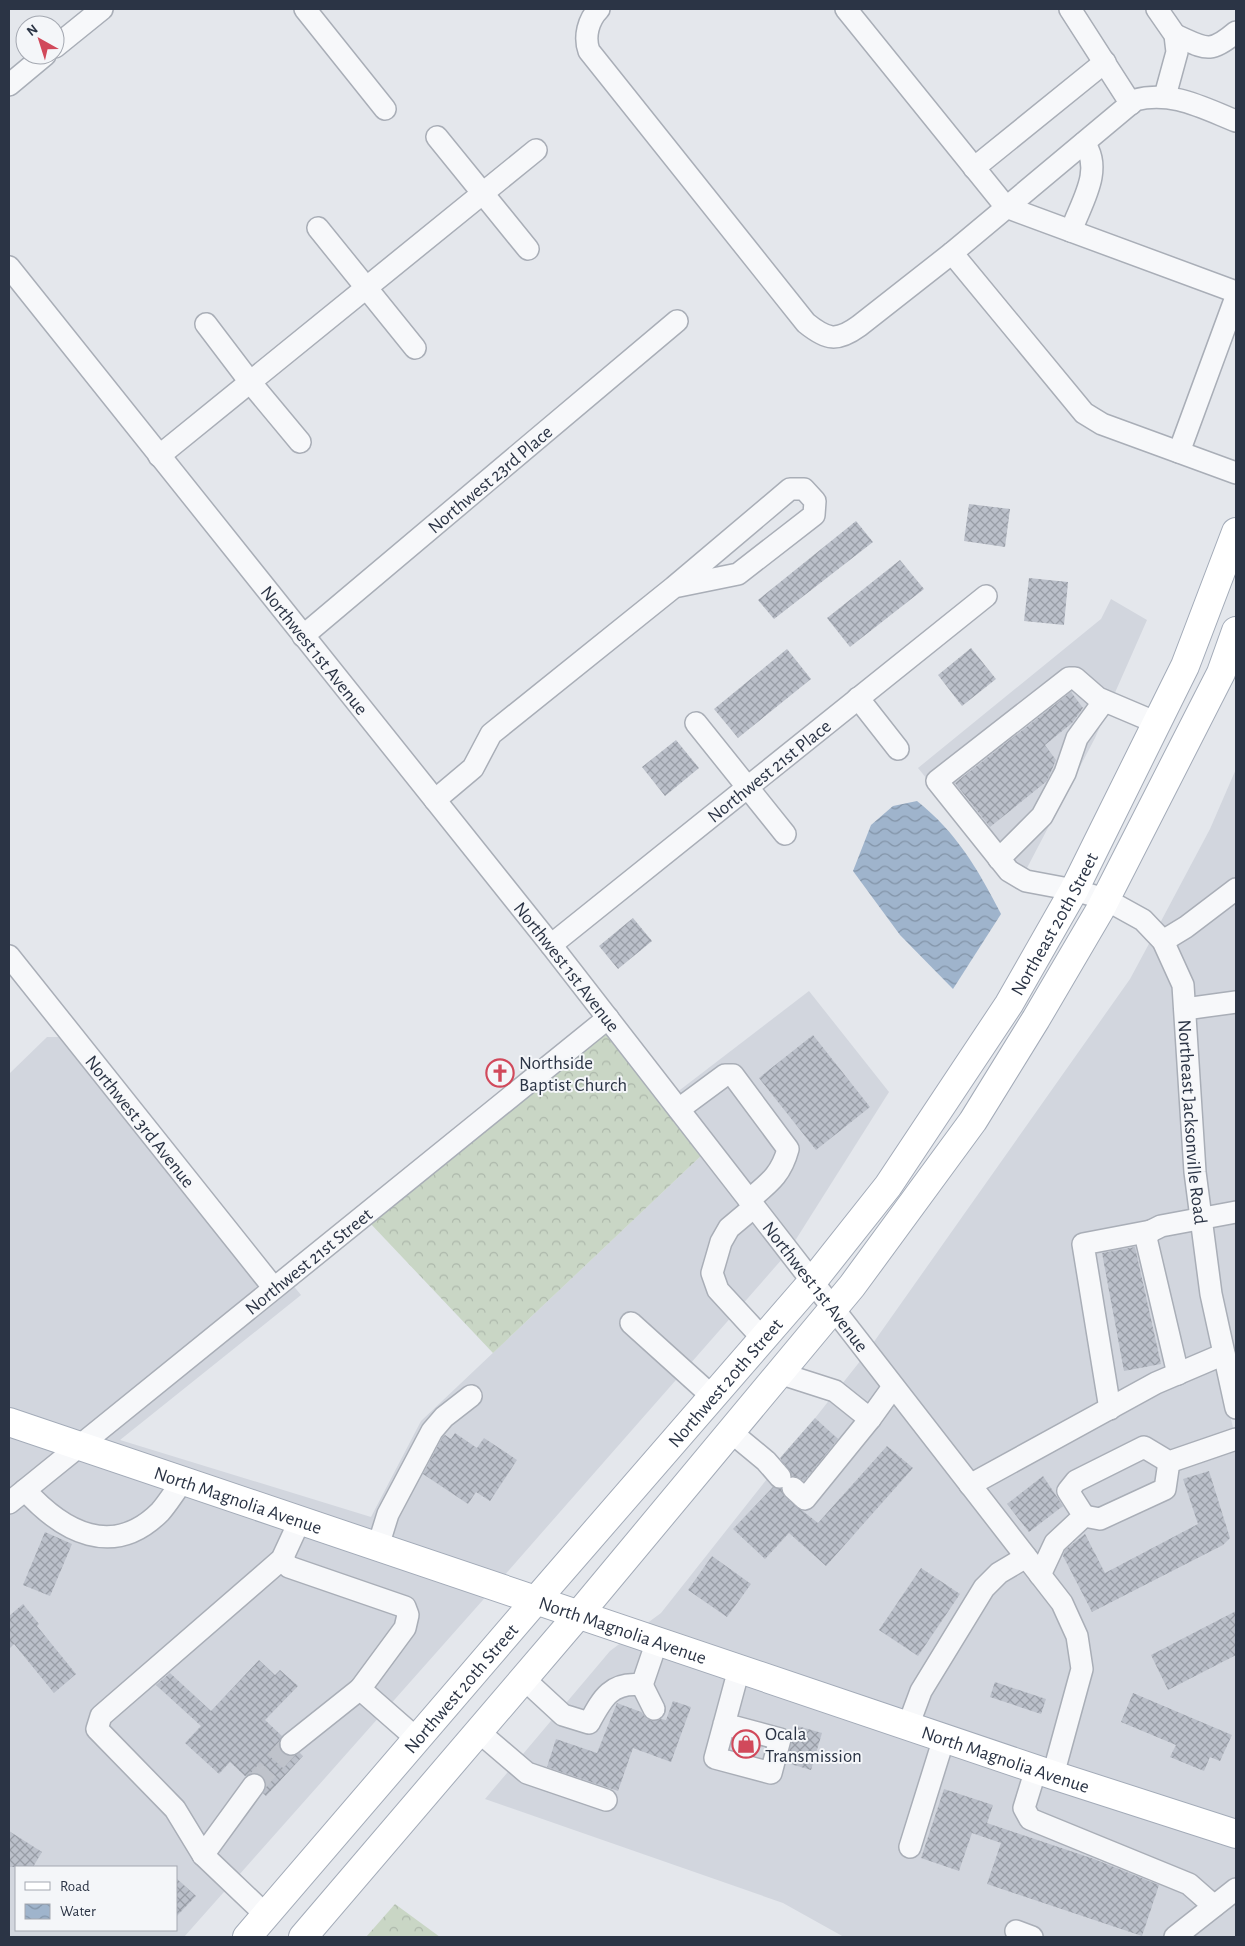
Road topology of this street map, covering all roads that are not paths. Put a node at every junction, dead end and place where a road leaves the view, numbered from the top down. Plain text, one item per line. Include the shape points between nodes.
1 (305, 9) edge
2 (599, 9) edge
3 (846, 9) edge
4 (1070, 9) edge
5 (1157, 9) edge
6 (92, 12) edge
7 (1236, 32) edge
8 (1175, 35) junction
9 (65, 38) edge
10 (1105, 62) junction
11 (33, 65) edge
12 (9, 85) edge
13 (1165, 96) junction
14 (1131, 104) junction
15 (385, 109) dead end
16 (1236, 121) edge
17 (437, 137) dead end
18 (1084, 142) junction
19 (536, 150) dead end
20 (974, 168) junction
21 (483, 194) junction
22 (1006, 207) junction
23 (318, 228) dead end
24 (1070, 231) junction
25 (528, 249) dead end
26 (952, 253) junction
27 (9, 267) edge
28 (366, 288) junction
29 (1236, 292) edge
30 (1236, 297) edge
31 (676, 321) dead end
32 (206, 324) dead end
33 (415, 348) dead end
34 (250, 382) junction
35 (300, 442) dead end
36 (1179, 452) junction
37 (159, 456) junction
38 (1236, 473) edge
39 (1236, 532) edge
40 (674, 587) junction
41 (986, 596) dead end
42 (1236, 631) edge
43 (303, 636) junction
44 (858, 698) junction
45 (1104, 701) junction
46 (696, 723) dead end
47 (1157, 724) junction
48 (898, 750) dead end
49 (747, 788) junction
50 (435, 800) junction
51 (785, 834) dead end
52 (999, 858) junction
53 (1236, 889) edge
54 (1074, 890) junction
55 (1105, 899) junction
56 (1163, 941) junction
57 (551, 945) junction
58 (9, 956) edge
59 (1236, 1002) edge
60 (1185, 1009) junction
61 (608, 1018) junction
62 (679, 1109) junction
63 (752, 1204) junction
64 (1236, 1212) edge
65 (1201, 1218) junction
66 (1151, 1231) junction
67 (812, 1282) junction
68 (273, 1287) junction
69 (832, 1309) junction
70 (1227, 1320) edge
71 (631, 1323) dead end
72 (763, 1339) junction
73 (1224, 1354) junction
74 (779, 1373) junction
75 (1178, 1374) junction
76 (893, 1387) junction
77 (471, 1396) dead end
78 (712, 1397) junction
79 (1236, 1403) edge
80 (1110, 1409) junction
81 (870, 1419) junction
82 (9, 1422) edge
83 (731, 1432) junction
84 (1236, 1439) edge
85 (79, 1446) junction
86 (1169, 1462) junction
87 (183, 1481) junction
88 (970, 1485) junction
89 (25, 1490) junction
90 (9, 1503) edge
91 (1084, 1516) junction
92 (300, 1520) junction
93 (378, 1546) junction
94 (1026, 1557) junction
95 (282, 1559) junction
96 (1040, 1575) junction
97 (537, 1599) junction
98 (579, 1614) junction
99 (657, 1641) junction
100 (739, 1668) junction
101 (524, 1679) junction
102 (642, 1684) junction
103 (360, 1689) junction
104 (654, 1709) dead end
105 (724, 1724) dead end
106 (908, 1726) junction
107 (479, 1732) junction
108 (944, 1738) junction
109 (417, 1739) junction
110 (291, 1744) tunnel mouth
111 (1045, 1772) junction
112 (254, 1785) tunnel mouth
113 (606, 1800) dead end
114 (1236, 1834) edge
115 (910, 1848) dead end
116 (203, 1855) junction
117 (1236, 1889) edge
118 (1214, 1906) junction
119 (268, 1926) edge
120 (1181, 1935) edge
121 (247, 1937) edge
122 (303, 1937) edge

1 - 15 street
2 - 26 street via 588,29 586,44 589,51 806,324 815,331 827,337 847,335
3 - 20 street
4 - 10 street
5 - 8 street
6 - 9 street
7 - 8 street via 1220,46 1203,47
8 - 13 street via 1177,52
10 - 14 street
10 - 20 street
11 - 12 street
13 - 14 street via 1152,95
13 - 16 street
14 - 18 street
17 - 21 street
18 - 22 street
18 - 24 street via 1093,162 1093,175
19 - 21 street
20 - 22 street
21 - 25 street
21 - 28 street
22 - 24 street
22 - 26 street
23 - 28 street
24 - 29 street
26 - 36 street via 1084,413 1102,424
27 - 37 street, Northwest 1st Avenue
28 - 33 street
28 - 34 street
30 - 36 street
31 - 43 street, Northwest 23rd Place
32 - 34 street
34 - 35 street
34 - 37 street
36 - 38 street
37 - 43 street, Northwest 1st Avenue
39 - 47 main road, Northeast 20th Street via 1185,666
40 - 40 street via 790,490 804,488 815,501 814,515 738,574
40 - 50 street via 491,734 473,768
41 - 44 street, Northwest 21st Place
42 - 55 main road, Northeast 20th Street via 1221,674
43 - 50 street, Northwest 1st Avenue
44 - 48 street
44 - 49 street, Northwest 21st Place
45 - 47 street
45 - 52 street via 1077,738 1065,773 1042,816
45 - 52 street, Northeast Jacksonville Road via 1075,678 1069,678 937,781
46 - 49 street
47 - 54 main road, Northeast 20th Street
49 - 51 street
49 - 57 street, Northwest 21st Place
50 - 57 street, Northwest 1st Avenue
52 - 54 street, Northeast Jacksonville Road via 1009,871 1026,881
53 - 56 street
54 - 55 street, Northeast Jacksonville Road
54 - 67 main road, Northeast 20th Street via 1009,1004 888,1186
55 - 56 street, Northeast Jacksonville Road via 1143,920
55 - 69 main road, Northeast 20th Street via 973,1121
56 - 60 street, Northeast Jacksonville Road via 1183,985
57 - 61 street, Northwest 1st Avenue
58 - 68 street, Northwest 3rd Avenue
59 - 60 street
60 - 65 street, Northeast Jacksonville Road
61 - 62 street, Northwest 1st Avenue
61 - 68 street, Northwest 21st Street
62 - 63 street, Northwest 1st Avenue
62 - 63 street via 725,1075 733,1076 788,1149 784,1166
63 - 67 street, Northwest 1st Avenue
63 - 72 street via 720,1242 712,1273 718,1290
64 - 65 street
65 - 66 street
65 - 70 street, Northeast Jacksonville Road
66 - 75 street via 1146,1238
66 - 80 street via 1083,1244
67 - 69 street, Northwest 1st Avenue
67 - 72 main road, Northwest 20th Street
68 - 85 street, Northwest 21st Street
69 - 74 main road, Northwest 20th Street
69 - 76 street, Northwest 1st Avenue
70 - 73 street, Northeast Jacksonville Road
71 - 78 street
72 - 78 main road, Northwest 20th Street
73 - 75 street
73 - 79 street, Northeast Jacksonville Road
74 - 81 street via 835,1391
74 - 83 main road, Northwest 20th Street
75 - 80 street
76 - 81 street
76 - 88 street, Northwest 1st Avenue
77 - 93 street via 432,1431 388,1514
78 - 97 main road, Northwest 20th Street
80 - 88 street
81 - 83 street via 805,1499
82 - 85 main road, North Magnolia Avenue
83 - 98 main road, Northwest 20th Street
84 - 86 street
85 - 87 main road, North Magnolia Avenue
85 - 89 street, Northwest 21st Street
86 - 91 street via 1164,1488 1100,1519
86 - 91 street via 1144,1447 1076,1481 1068,1492
87 - 89 street via 159,1512 141,1526 124,1535 103,1538 81,1533 64,1524
87 - 92 main road, North Magnolia Avenue
88 - 94 street, Northwest 1st Avenue
89 - 90 street, Northwest 21st Street
91 - 96 street via 1055,1543
92 - 93 main road, North Magnolia Avenue
92 - 95 street
93 - 97 main road, North Magnolia Avenue
94 - 96 street, Northwest 1st Avenue
94 - 106 street via 999,1573 984,1588 921,1691
95 - 103 street via 289,1567 405,1607 408,1615 405,1628
95 - 116 street via 101,1716 97,1729 175,1809
96 - 111 street, Northwest 1st Avenue via 1062,1602 1077,1636 1082,1669
97 - 98 main road, North Magnolia Avenue
97 - 109 main road, Northwest 20th Street
98 - 99 main road, North Magnolia Avenue
98 - 101 main road, Northwest 20th Street
99 - 100 main road, North Magnolia Avenue
99 - 102 street
100 - 105 street
100 - 106 main road, North Magnolia Avenue
101 - 102 street via 563,1715 589,1723 603,1697 627,1683
101 - 107 main road, Northwest 20th Street
102 - 104 street
103 - 109 street
103 - 110 street
106 - 108 main road, North Magnolia Avenue
107 - 113 street via 527,1773
107 - 122 main road, Northwest 20th Street
108 - 111 main road, North Magnolia Avenue
108 - 115 street
109 - 119 main road, Northwest 20th Street
111 - 114 main road, North Magnolia Avenue
111 - 118 street, Northwest 1st Avenue via 1024,1808 1030,1819 1189,1884
112 - 116 street
116 - 119 street
117 - 118 street
118 - 120 street
119 - 121 main road, Northwest 20th Street

